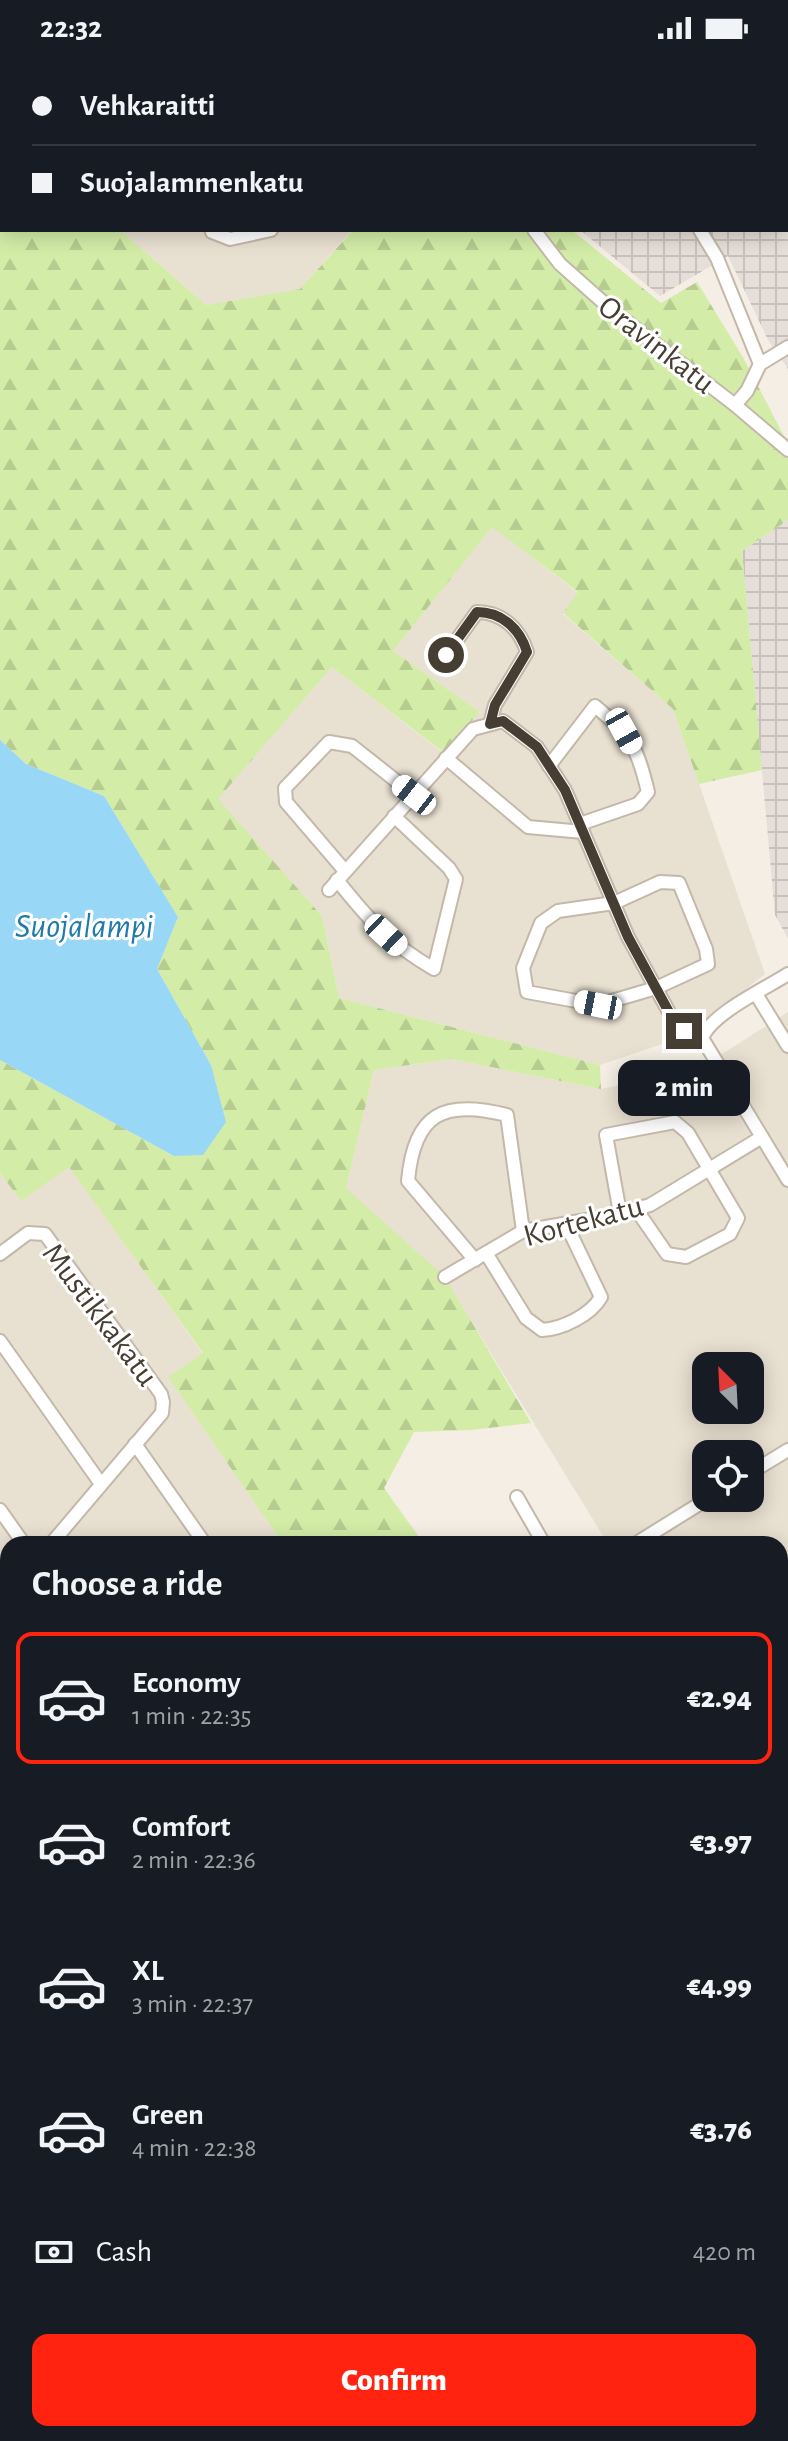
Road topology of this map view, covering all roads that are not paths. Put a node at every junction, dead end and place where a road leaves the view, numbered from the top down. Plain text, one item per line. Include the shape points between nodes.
1 (212, 232) dead end
2 (262, 232) edge
3 (536, 232) edge
4 (701, 232) edge
5 (788, 347) edge
6 (760, 364) junction
7 (735, 405) junction
8 (788, 450) edge
9 (446, 655) dead end
10 (490, 724) junction
11 (446, 758) junction
12 (549, 766) junction
13 (414, 795) junction
14 (394, 816) junction
15 (581, 828) junction
16 (337, 880) junction
17 (614, 903) junction
18 (788, 974) edge
19 (656, 988) junction
20 (756, 994) junction
21 (702, 1038) junction
22 (788, 1046) edge
23 (762, 1137) junction
24 (710, 1169) junction
25 (788, 1180) edge
26 (636, 1209) junction
27 (620, 1213) junction
28 (566, 1224) junction
29 (523, 1231) junction
30 (0, 1254) edge
31 (480, 1257) junction
32 (445, 1277) dead end
33 (0, 1341) edge
34 (135, 1444) junction
35 (788, 1450) edge
36 (764, 1465) edge
37 (101, 1484) junction
38 (517, 1497) dead end
39 (692, 1509) edge
40 (0, 1510) edge
41 (18, 1536) edge
42 (58, 1536) edge
43 (199, 1536) edge
44 (539, 1536) edge
45 (648, 1536) edge

1 - 2 street via 230,239
3 - 7 street, Oravinkatu via 560,264 613,311
4 - 6 street
5 - 6 street
6 - 7 street
7 - 8 street, Oravinkatu
9 - 10 street via 477,612 493,612 524,641 527,652 495,705
10 - 11 street via 473,729
10 - 12 street via 503,721 537,747
11 - 13 street
11 - 15 street via 528,827
12 - 15 street
12 - 15 street via 595,706 624,731 641,761 648,792 638,804
13 - 14 street
13 - 16 street via 352,746 329,742 285,788 286,802
14 - 16 street
14 - 16 street via 456,879 434,969 370,921
15 - 17 street
17 - 19 street
17 - 19 street via 660,882 679,883 708,964
17 - 19 street via 558,911 541,923 523,968 527,992 598,1005
18 - 20 street
19 - 21 street via 684,1031
20 - 21 street via 706,1027
20 - 22 street
21 - 23 street
23 - 24 street, Kortekatu
23 - 25 street
24 - 26 street, Kortekatu
24 - 26 street via 738,1218 730,1234 686,1257 667,1254
24 - 27 street via 675,1122 606,1135
26 - 27 street, Kortekatu
27 - 28 street, Kortekatu
28 - 29 street, Kortekatu
28 - 31 street via 601,1297 596,1307 556,1329 542,1330 526,1318
29 - 31 street, Kortekatu
29 - 31 street via 507,1115 479,1108 438,1113 421,1135 408,1181
30 - 34 street, Mustikkakatu via 28,1233 45,1234 161,1394 162,1413
31 - 32 street, Kortekatu
33 - 37 street
34 - 37 street
34 - 43 street
35 - 36 street
37 - 42 street
38 - 44 street
39 - 45 street
40 - 41 street

